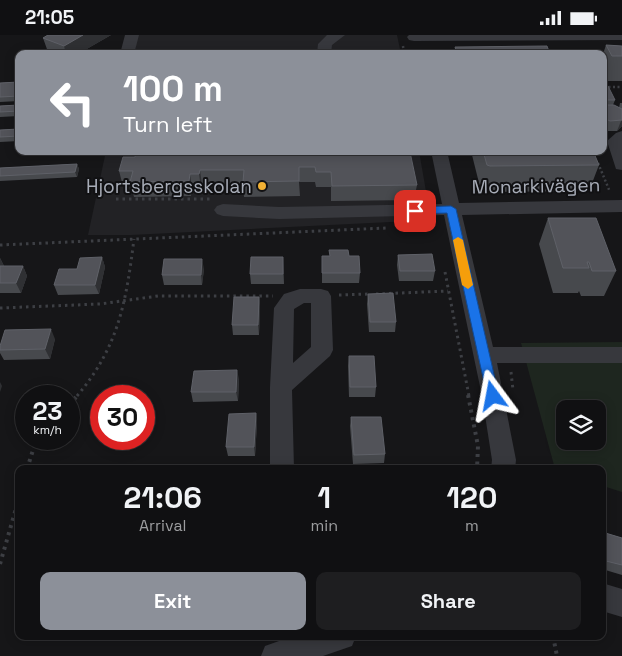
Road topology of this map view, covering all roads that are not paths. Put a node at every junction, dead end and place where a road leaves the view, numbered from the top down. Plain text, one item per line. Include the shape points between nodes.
1 (132, 35) edge
2 (338, 35) edge
3 (588, 35) edge
4 (414, 36) edge
5 (562, 36) edge
6 (622, 36) edge
7 (128, 50) edge
8 (323, 50) edge
9 (417, 50) edge
10 (569, 50) edge
11 (622, 136) edge
12 (440, 155) edge
13 (622, 165) edge
14 (617, 202) edge
15 (451, 209) junction
16 (223, 210) road end
17 (483, 355) junction
18 (622, 355) edge
19 (281, 387) junction
20 (282, 465) edge
21 (504, 465) edge
22 (606, 598) edge
23 (622, 603) edge
24 (326, 640) edge
25 (282, 651) edge

1 - 7 street
2 - 8 street via 326,42
3 - 5 street
3 - 6 street
4 - 5 street
4 - 9 street
5 - 10 street
11 - 13 street via 614,141
12 - 15 street
14 - 15 street, Monarkivägen
15 - 16 street, Monarkivägen via 279,213
15 - 17 street
17 - 18 street
17 - 21 street
19 - 19 street via 322,350 321,295 298,295 288,300 284,308
19 - 20 street
22 - 23 street
24 - 25 street

